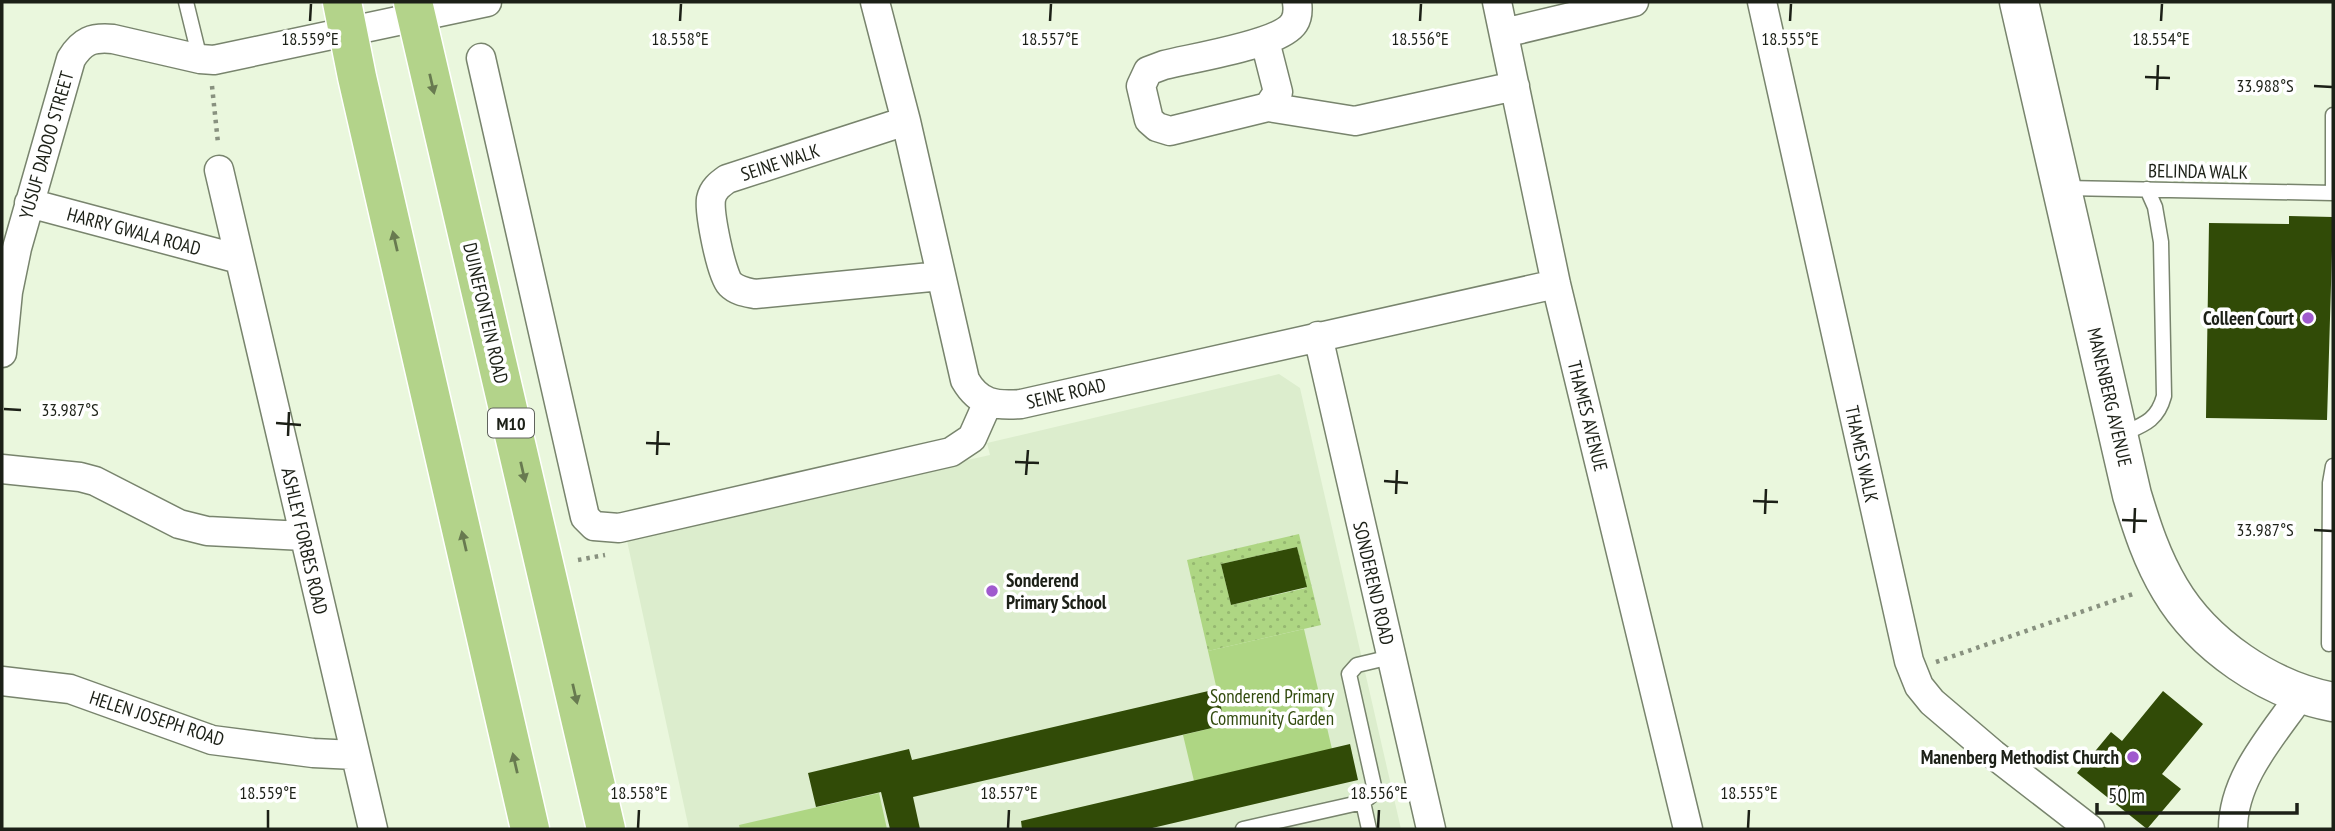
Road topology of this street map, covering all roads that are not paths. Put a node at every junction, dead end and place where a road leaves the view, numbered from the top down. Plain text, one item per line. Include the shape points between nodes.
1 (186, 2) edge
2 (486, 2) edge
3 (875, 2) edge
4 (1297, 2) edge
5 (1497, 2) edge
6 (1634, 2) edge
7 (1762, 2) edge
8 (2019, 2) edge
9 (415, 10) edge
10 (345, 17) edge
11 (1504, 33) junction
12 (1265, 41) junction
13 (481, 58) dead end
14 (206, 69) junction
15 (1515, 86) junction
16 (1268, 107) junction
17 (2333, 115) edge
18 (906, 121) junction
19 (219, 162) road end
20 (2062, 188) junction
21 (2147, 189) junction
22 (2333, 193) edge
23 (29, 203) junction
24 (239, 259) junction
25 (941, 276) junction
26 (1556, 284) junction
27 (1318, 336) junction
28 (2, 353) edge
29 (988, 402) junction
30 (2119, 435) junction
31 (2333, 466) edge
32 (2, 469) edge
33 (304, 536) junction
34 (2329, 644) dead end
35 (1391, 657) junction
36 (2, 681) edge
37 (2317, 697) edge
38 (355, 755) junction
39 (1363, 802) junction
40 (373, 829) edge
41 (530, 829) edge
42 (606, 829) edge
43 (1243, 829) edge
44 (1369, 829) edge
45 (1431, 829) edge
46 (1688, 829) edge
47 (2090, 829) edge
48 (2232, 829) edge

1 - 14 lane
2 - 9 street, YUSUF DADOO STREET
3 - 18 street
4 - 12 street via 1293,26
5 - 11 street, THAMES AVENUE
6 - 11 street
7 - 47 street, THAMES WALK via 1913,671 1932,702
8 - 20 street, MANENBERG AVENUE
9 - 10 street, YUSUF DADOO STREET
9 -> 42 main road, DUINEFONTEIN ROAD / M10
10 - 14 street, YUSUF DADOO STREET
41 -> 10 main road
11 - 15 street, THAMES AVENUE
12 - 16 street via 1278,92
12 - 16 street via 1164,65 1148,71 1141,86 1149,120 1170,131
13 - 29 street via 585,517 594,526 619,528 951,452 972,438
14 - 23 street, YUSUF DADOO STREET via 113,39 86,41 71,59
15 - 16 street via 1355,121
15 - 26 street, THAMES AVENUE
17 - 22 lane
18 - 25 street
18 - 25 street, SEINE WALK via 727,178 716,186 712,213 725,276 742,292 755,294
19 - 24 street, ASHLEY FORBES ROAD
20 - 21 lane, BELINDA WALK
20 - 30 street, MANENBERG AVENUE
21 - 22 lane, BELINDA WALK
21 - 30 lane via 2161,242 2164,396 2154,418
23 - 24 street, HARRY GWALA ROAD
23 - 28 street, YUSUF DADOO STREET via 8,292
24 - 33 street, ASHLEY FORBES ROAD
25 - 29 street via 965,380 973,394
26 - 27 street, SEINE ROAD
26 - 46 street, THAMES AVENUE
27 - 29 street, SEINE ROAD via 1021,404
27 - 35 street, SONDEREND ROAD
30 - 37 street, MANENBERG AVENUE via 2142,530 2171,592 2214,641 2265,676
31 - 34 lane
32 - 33 street via 95,481 179,524 207,531
33 - 38 street, ASHLEY FORBES ROAD
35 - 39 lane via 1357,665 1349,674 1374,786
35 - 45 street, SONDEREND ROAD
36 - 38 street, HELEN JOSEPH ROAD via 70,689 212,740
37 - 48 street via 2249,770 2235,805
38 - 40 street, ASHLEY FORBES ROAD
39 - 43 lane
39 - 44 lane

